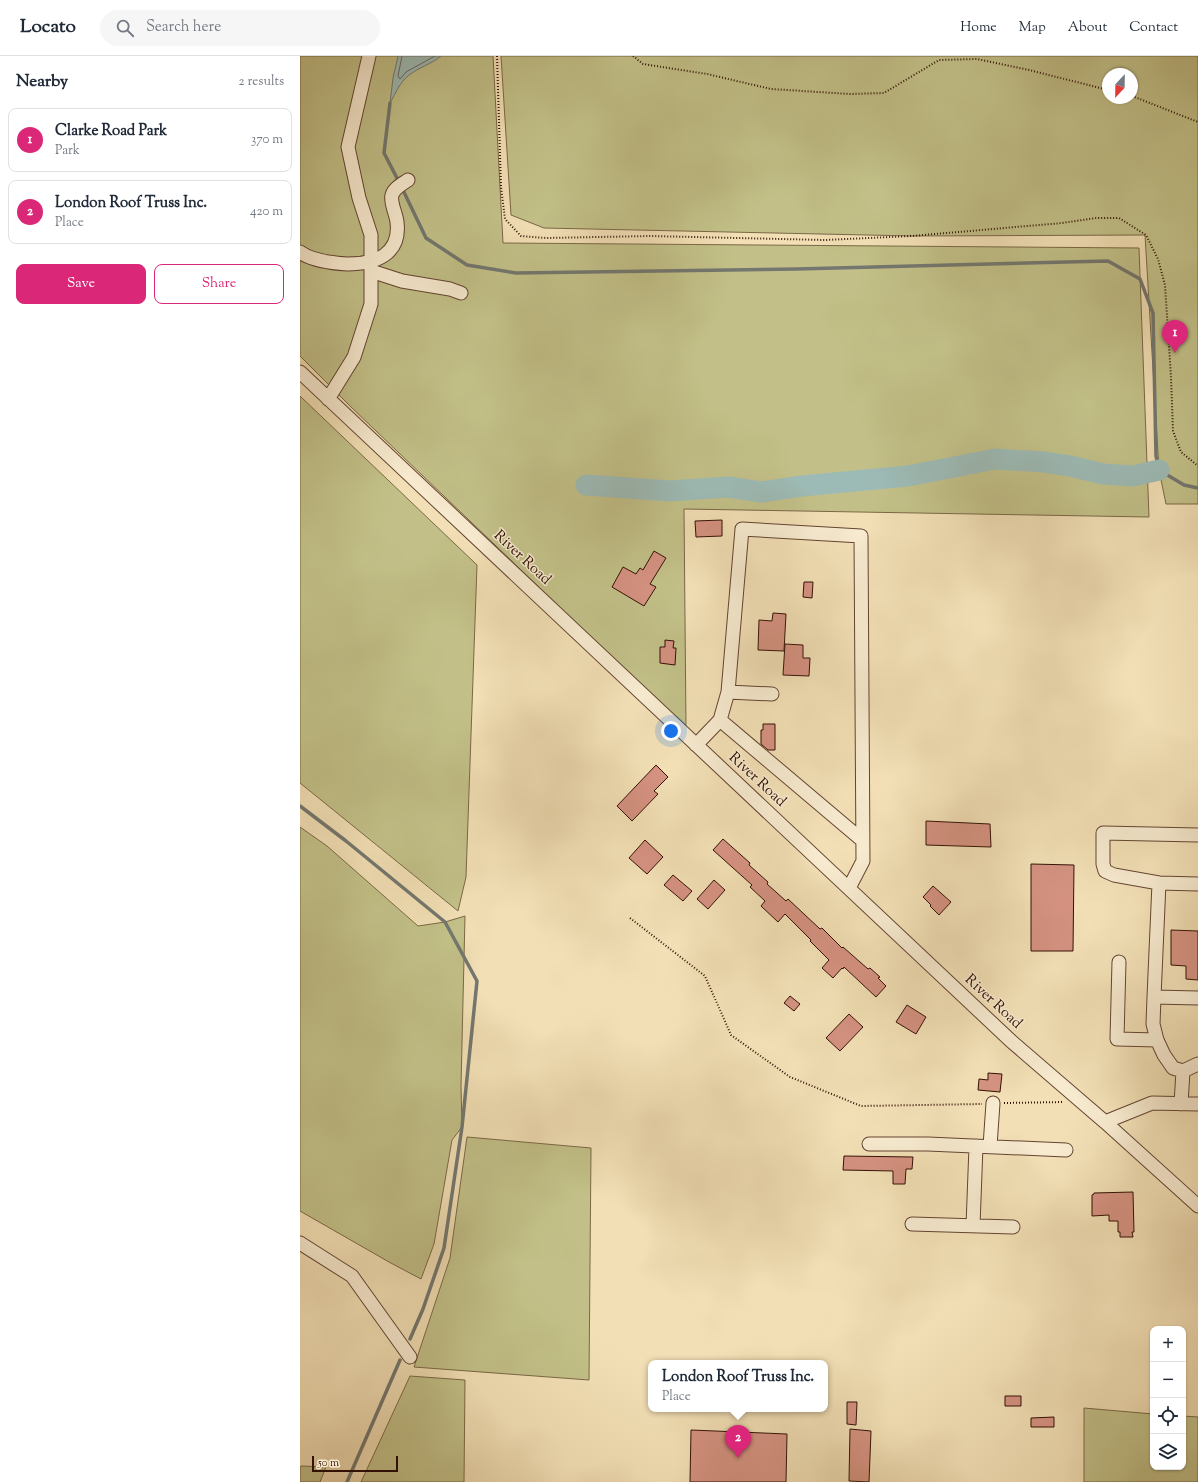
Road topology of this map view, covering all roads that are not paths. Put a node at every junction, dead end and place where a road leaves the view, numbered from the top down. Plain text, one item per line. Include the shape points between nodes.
1 (368, 56) edge
2 (404, 183) dead end
3 (300, 252) edge
4 (371, 266) junction
5 (461, 293) dead end
6 (300, 372) edge
7 (328, 398) junction
8 (728, 692) junction
9 (772, 694) dead end
10 (720, 720) junction
11 (696, 745) junction
12 (1198, 835) edge
13 (862, 840) junction
14 (1160, 883) junction
15 (1198, 884) edge
16 (849, 888) junction
17 (1119, 962) dead end
18 (1154, 997) junction
19 (1198, 998) edge
20 (1157, 1040) junction
21 (1198, 1064) edge
22 (1183, 1071) junction
23 (993, 1103) road end
24 (1181, 1104) junction
25 (1198, 1104) edge
26 (1105, 1122) junction
27 (869, 1144) dead end
28 (976, 1146) junction
29 (990, 1146) junction
30 (1066, 1150) dead end
31 (1198, 1206) edge
32 (912, 1224) dead end
33 (973, 1226) junction
34 (1013, 1228) dead end
35 (300, 1243) edge
36 (410, 1357) dead end

1 - 4 street via 348,147 359,198 371,235
2 - 4 street via 393,192 392,197 397,221 395,242 388,252
3 - 4 street via 326,262
4 - 5 street via 402,281
4 - 7 street via 371,304 354,357
6 - 7 street, River Road
7 - 11 street, River Road
8 - 9 street
8 - 10 street
8 - 13 street via 742,529 861,536
10 - 11 street
10 - 13 street
11 - 16 street, River Road
12 - 14 street via 1103,833 1105,871 1114,876
13 - 16 street via 863,861
14 - 15 street
14 - 18 street
16 - 26 street, River Road via 1011,1041
17 - 20 street via 1117,1039
18 - 19 street
18 - 20 street via 1153,1024
20 - 22 street via 1173,1068
21 - 22 street
22 - 24 street
23 - 29 street
24 - 25 street
24 - 26 street via 1152,1104
26 - 31 street, River Road
27 - 28 street
28 - 29 street
28 - 33 street
29 - 30 street
32 - 33 street
33 - 34 street
35 - 36 street via 352,1276

